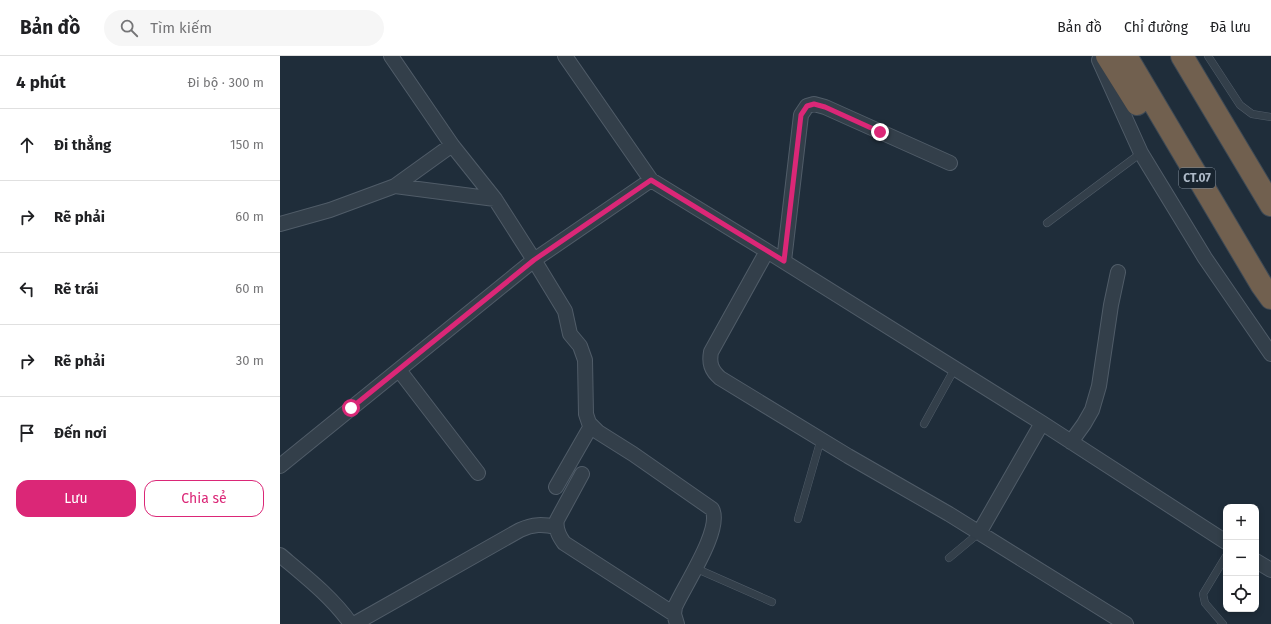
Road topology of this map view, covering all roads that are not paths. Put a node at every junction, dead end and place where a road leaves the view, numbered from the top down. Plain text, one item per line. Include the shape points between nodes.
1 (391, 56) edge
2 (565, 56) edge
3 (1098, 56) edge
4 (1107, 56) edge
5 (1126, 56) edge
6 (1208, 56) edge
7 (1183, 57) edge
8 (1271, 117) edge
9 (452, 145) junction
10 (1141, 153) junction
11 (950, 163) dead end
12 (651, 180) junction
13 (395, 186) junction
14 (494, 200) junction
15 (1271, 205) edge
16 (1047, 223) dead end
17 (280, 224) edge
18 (767, 251) junction
19 (534, 260) junction
20 (784, 261) junction
21 (1118, 272) dead end
22 (1266, 291) edge
23 (1271, 354) edge
24 (955, 368) junction
25 (399, 370) junction
26 (1042, 423) junction
27 (924, 424) dead end
28 (591, 426) junction
29 (821, 439) junction
30 (1071, 442) junction
31 (280, 466) edge
32 (478, 473) dead end
33 (582, 474) dead end
34 (556, 487) dead end
35 (798, 520) dead end
36 (556, 527) junction
37 (979, 533) junction
38 (1223, 540) edge
39 (280, 555) edge
40 (949, 558) dead end
41 (1223, 561) edge
42 (1259, 563) edge
43 (695, 568) junction
44 (1271, 570) edge
45 (772, 602) dead end
46 (676, 619) edge
47 (351, 624) edge
48 (354, 624) edge
49 (1126, 624) edge
50 (1223, 624) edge

1 - 9 street
2 - 12 street
3 - 10 street
4 - 22 highway via 1128,91
5 - 22 highway, CT.07
6 - 8 lane via 1240,105 1252,114
7 - 15 highway
9 - 13 street
9 - 14 street
10 - 16 lane
10 - 23 street via 1206,258
11 - 20 street via 825,107 814,104 807,106 801,115
12 - 18 street
12 - 19 street
13 - 14 street
13 - 17 street via 330,210
14 - 19 street
18 - 20 street
18 - 29 street via 711,352 710,364 720,378
19 - 25 street
19 - 28 street via 565,311 570,334 584,354 586,414
20 - 24 street
21 - 30 street via 1099,386 1092,410
24 - 26 street
24 - 27 lane
25 - 31 street
25 - 32 street
26 - 30 street
26 - 37 street
28 - 34 street
28 - 43 street via 712,509 715,514 713,529 707,547
29 - 35 lane
29 - 37 street
30 - 38 street
33 - 36 street via 557,520
36 - 46 street via 564,543
36 - 48 street via 538,524 520,530
37 - 40 lane
37 - 49 street
39 - 47 street via 326,596
41 - 50 lane via 1203,594 1205,603
42 - 44 street
43 - 45 lane
43 - 46 street via 675,607

